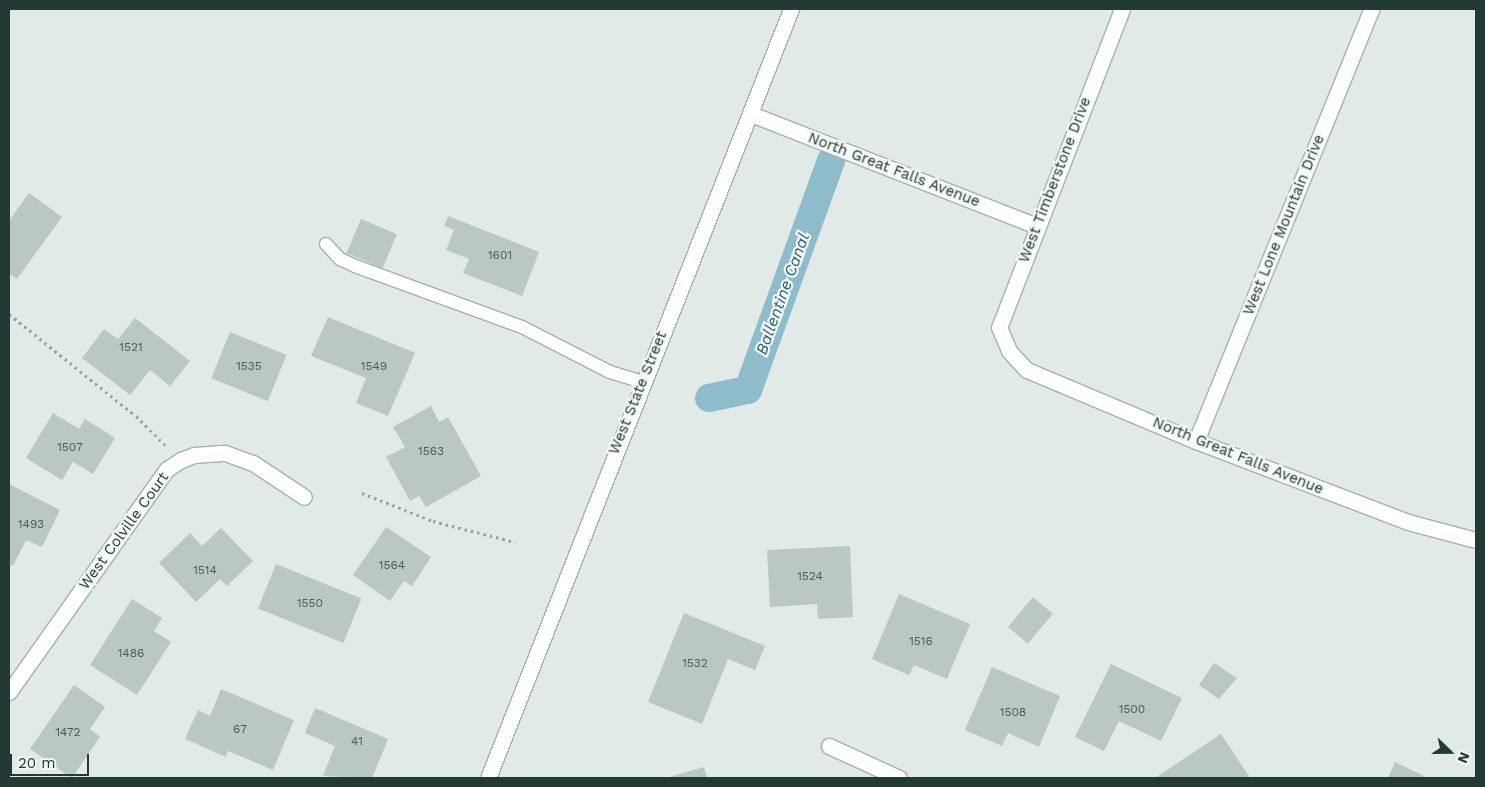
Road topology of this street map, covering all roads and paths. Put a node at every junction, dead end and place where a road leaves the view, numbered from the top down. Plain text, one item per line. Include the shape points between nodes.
1 (791, 9) edge
2 (1122, 9) edge
3 (1371, 9) edge
4 (750, 114) junction
5 (1037, 226) junction
6 (326, 244) dead end
7 (9, 314) edge
8 (1009, 351) joint
9 (642, 382) junction
10 (1196, 441) junction
11 (181, 460) junction
12 (362, 493) dead end
13 (304, 497) dead end
14 (1476, 540) edge
15 (515, 542) dead end
16 (9, 692) edge
17 (829, 746) dead end
18 (488, 778) edge
19 (899, 778) edge

1 - 4 street, West State Street
2 - 5 street, West Timberstone Drive
3 - 10 street, West Lone Mountain Drive
4 - 5 street, North Great Falls Avenue
4 - 9 street, West State Street
5 - 8 street, West Timberstone Drive via 999,326
6 - 9 lane via 340,259 355,266 522,327 610,372
7 - 11 path via 136,416
8 - 10 street, North Great Falls Avenue via 1027,370
9 - 18 street, West State Street
10 - 14 street, North Great Falls Avenue via 1408,522
11 - 13 street, West Colville Court via 194,455 226,454 254,463
11 - 16 street, West Colville Court via 168,470
12 - 15 path via 433,521
17 - 19 street

